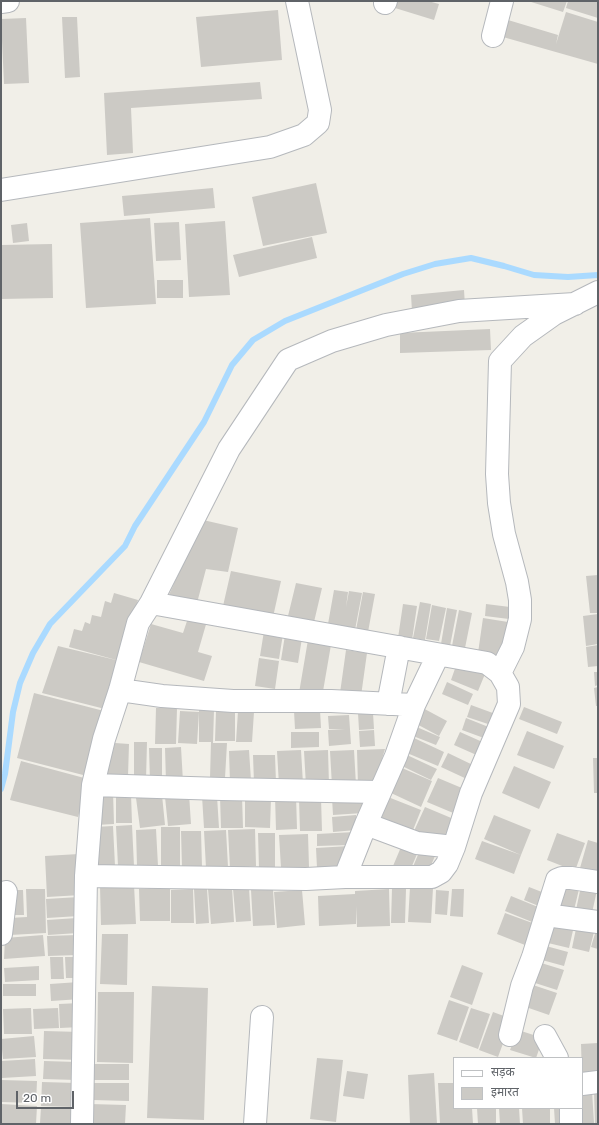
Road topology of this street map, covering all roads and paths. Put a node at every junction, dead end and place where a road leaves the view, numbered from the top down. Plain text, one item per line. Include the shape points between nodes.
1 (8, 1) edge
2 (297, 1) edge
3 (502, 1) edge
4 (1, 2) edge
5 (493, 36) dead end
6 (1, 190) edge
7 (598, 292) edge
8 (576, 304) junction
9 (151, 603) junction
10 (398, 647) junction
11 (438, 655) junction
12 (500, 673) junction
13 (120, 690) junction
14 (388, 704) junction
15 (414, 705) junction
16 (93, 785) junction
17 (379, 792) junction
18 (366, 824) junction
19 (454, 847) junction
20 (86, 876) junction
21 (345, 878) junction
22 (598, 882) edge
23 (6, 892) dead end
24 (546, 915) junction
25 (598, 922) edge
26 (1, 934) edge
27 (262, 1017) dead end
28 (510, 1035) dead end
29 (545, 1036) dead end
30 (556, 1057) edge
31 (598, 1082) edge
32 (583, 1084) edge
33 (571, 1109) edge
34 (82, 1124) edge
35 (255, 1124) edge
36 (571, 1124) edge

1 - 4 street
2 - 6 street via 320,110 318,123 304,135 270,148
3 - 5 street
7 - 8 street
8 - 9 street via 459,311 386,325 332,341 288,360 229,449
8 - 12 street via 554,314 523,336 500,361 497,474 499,503 520,600 520,619 513,647
9 - 10 street
9 - 13 street via 138,623
10 - 11 street
10 - 14 street
11 - 12 street via 486,663
11 - 15 street
12 - 19 street via 508,687 509,704 471,793
13 - 14 street via 162,696 233,700
13 - 16 street
14 - 15 street
15 - 17 street via 396,756
16 - 17 street
16 - 20 street
17 - 18 street
18 - 19 street via 417,842
18 - 21 street
19 - 21 street via 447,864 441,872 432,877
20 - 21 street
20 - 34 street
22 - 24 street via 571,878 557,880
23 - 26 street
24 - 25 street
24 - 28 street via 522,986
27 - 35 street
29 - 30 street
31 - 32 street
33 - 36 street

